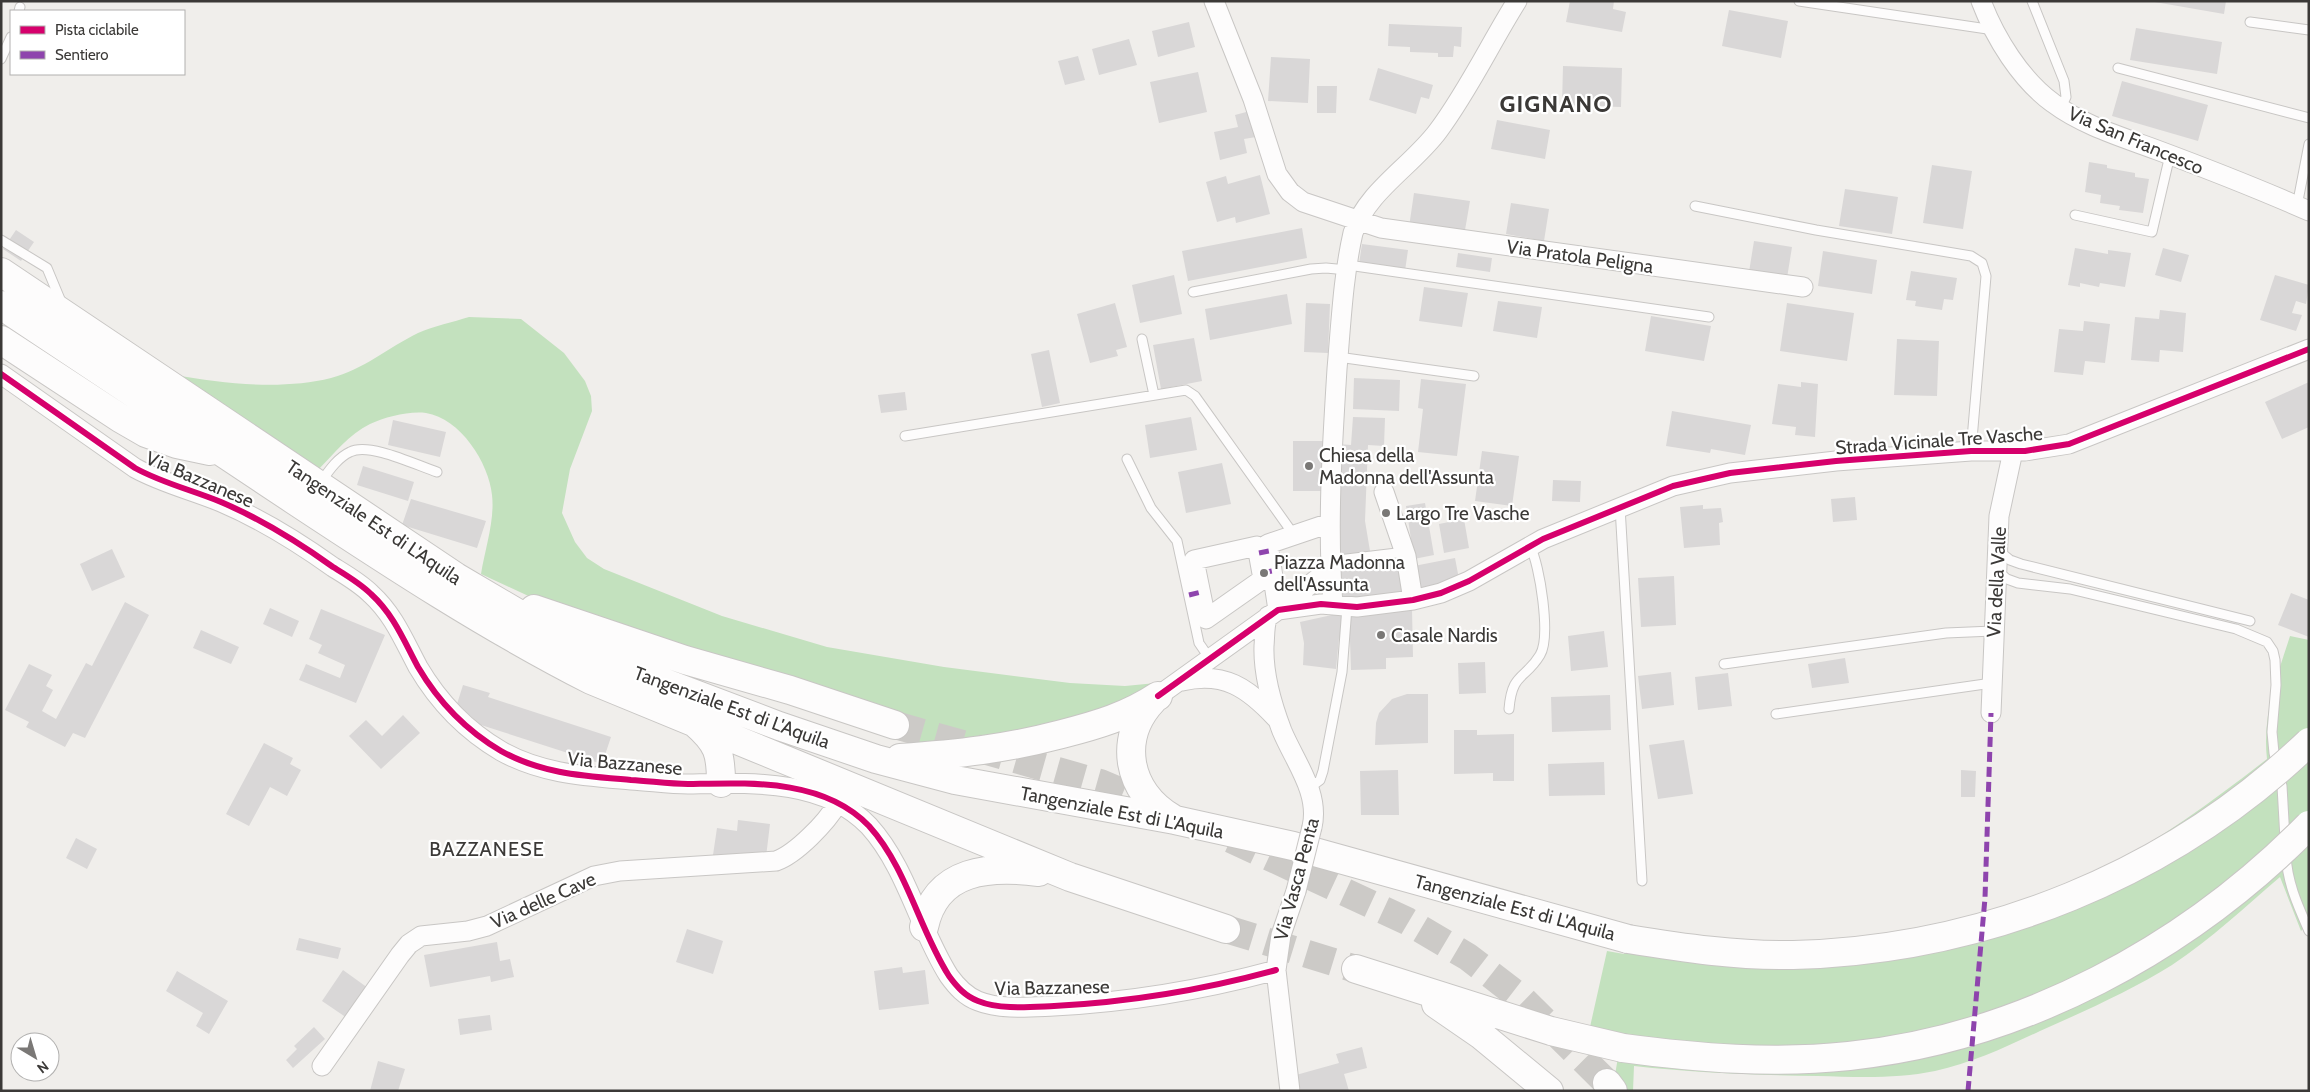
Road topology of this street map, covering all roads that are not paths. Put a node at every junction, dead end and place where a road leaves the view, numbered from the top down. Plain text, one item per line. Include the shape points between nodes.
1 (1214, 1) edge
2 (1517, 1) edge
3 (1799, 1) edge
4 (1981, 1) edge
5 (2032, 1) edge
6 (2250, 22) dead end
7 (1995, 30) junction
8 (2309, 30) edge
9 (10, 39) edge
10 (1, 59) edge
11 (2118, 68) dead end
12 (2060, 108) junction
13 (2309, 118) edge
14 (2309, 144) edge
15 (2170, 155) junction
16 (1695, 206) dead end
17 (2303, 208) edge
18 (2075, 215) dead end
19 (1358, 220) junction
20 (1, 240) edge
21 (1348, 268) junction
22 (1, 272) edge
23 (1803, 287) dead end
24 (1193, 292) dead end
25 (1, 305) edge
26 (67, 315) junction
27 (1709, 317) dead end
28 (1142, 339) dead end
29 (1, 340) edge
30 (2309, 349) edge
31 (1338, 357) junction
32 (1, 374) edge
33 (1474, 376) dead end
34 (1154, 394) junction
35 (905, 436) dead end
36 (1971, 451) junction
37 (2013, 451) junction
38 (227, 456) junction
39 (1127, 459) dead end
40 (437, 472) dead end
41 (319, 485) junction
42 (1384, 492) dead end
43 (1620, 506) junction
44 (1330, 524) junction
45 (1294, 535) junction
46 (1530, 546) junction
47 (1997, 549) junction
48 (1264, 552) junction
49 (1405, 552) junction
50 (1330, 565) junction
51 (1996, 568) junction
52 (1267, 572) junction
53 (456, 577) junction
54 (1195, 593) junction
55 (1413, 600) junction
56 (1340, 606) junction
57 (1273, 613) junction
58 (2250, 621) dead end
59 (1994, 631) junction
60 (1210, 659) junction
61 (1724, 664) dead end
62 (1992, 683) junction
63 (1168, 689) junction
64 (1509, 709) dead end
65 (1776, 714) dead end
66 (1991, 714) dead end
67 (690, 719) junction
68 (1278, 720) junction
69 (895, 725) tunnel mouth
70 (2309, 742) edge
71 (876, 758) junction
72 (721, 783) junction
73 (1309, 788) junction
74 (838, 804) junction
75 (1175, 820) junction
76 (2309, 825) edge
77 (1070, 877) junction
78 (1642, 881) dead end
79 (924, 927) junction
80 (1226, 929) tunnel mouth
81 (2309, 931) edge
82 (1356, 968) tunnel mouth
83 (1276, 970) junction
84 (1410, 986) junction
85 (322, 1066) dead end
86 (1290, 1091) edge
87 (1549, 1091) edge

1 - 19 street, Via Pratola Peligna via 1282,182 1304,202
2 - 19 street via 1444,123 1368,204
3 - 7 lane
4 - 7 street, Via San Francesco
5 - 12 lane via 2064,81 2066,98
6 - 8 lane
7 - 12 street, Via San Francesco via 2031,84
9 - 10 lane
11 - 13 lane
12 - 15 street, Via San Francesco via 2108,132
14 - 17 lane
15 - 17 street, Via San Francesco
15 - 18 lane via 2152,232
16 - 36 lane via 1979,260 1986,276
19 - 21 street
19 - 23 street, Via Pratola Peligna via 1381,228
20 - 26 lane via 46,268
21 - 24 lane via 1311,269
21 - 27 lane
21 - 31 street
22 - 26 highway, Tangenziale Est di L'Aquila
25 - 38 highway, Tangenziale Est di L'Aquila
26 - 41 highway, Tangenziale Est di L'Aquila
28 - 34 lane
29 - 38 highway via 146,433
30 - 37 street, Strada Vicinale Tre Vasche via 2086,438 2051,448
31 - 33 lane
31 - 44 street
32 - 72 street, Via Bazzanese via 135,468 254,518 324,560 367,591 397,625 423,675 450,710 465,726 498,749 536,767 562,774 682,784
34 - 35 lane
34 - 45 lane via 1184,390 1195,396
36 - 37 street, Strada Vicinale Tre Vasche
36 - 43 street, Strada Vicinale Tre Vasche via 1730,473 1673,486
37 - 47 street, Via della Valle via 2000,504
38 - 67 highway, Tangenziale Est di L'Aquila via 458,607 527,647 591,680
39 - 54 lane via 1148,502 1177,541
40 - 41 lane via 368,449 356,449 340,458
41 - 53 highway, Tangenziale Est di L'Aquila
42 - 49 street
43 - 46 street, Strada Vicinale Tre Vasche
43 - 78 lane
44 - 45 street
44 - 50 street
45 - 48 street via 1268,544
46 - 55 street, Strada Vicinale Tre Vasche via 1451,590
46 - 64 lane via 1541,579 1544,644 1538,657 1515,682
47 - 51 street, Via della Valle
47 - 58 lane via 2006,558 2021,564
48 - 52 street
48 - 54 street via 1258,546 1194,560
49 - 50 lane
49 - 55 street
50 - 56 street
50 - 57 street
51 - 59 street, Via della Valle
51 - 81 lane via 2014,582 2070,589 2236,629 2270,645 2276,677 2272,732 2283,793 2287,870
52 - 54 street via 1263,579 1206,619
52 - 57 street
53 - 69 highway via 604,634
53 - 71 highway, Tangenziale Est di L'Aquila via 563,640 634,671 779,726
54 - 60 lane via 1199,644
55 - 56 street, Strada Vicinale Tre Vasche
56 - 57 street, Strada Vicinale Tre Vasche via 1321,604
56 - 73 lane via 1342,672 1324,772
57 - 60 street, Strada Vicinale Tre Vasche
57 - 68 street, Via Vasca Penta via 1265,624 1265,665
59 - 61 lane via 1951,632
59 - 62 street, Via della Valle
60 - 63 street, Strada Vicinale Tre Vasche
62 - 65 lane
62 - 66 street, Via della Valle
63 - 68 street via 1205,677 1227,681 1253,694
63 - 71 highway via 1116,719 1016,746 953,754
63 - 75 highway via 1145,710 1136,728 1132,767 1148,800
67 - 72 highway via 717,748 721,759
67 - 77 highway, Tangenziale Est di L'Aquila
68 - 73 street, Via Vasca Penta
70 - 75 highway, Tangenziale Est di L'Aquila, bridge via 2259,786 2202,827 2152,859 2097,886 2031,913 1964,933 1909,944 1792,955 1685,949 1628,938 1302,849
71 - 75 highway, Tangenziale Est di L'Aquila via 962,782
72 - 74 street, Via Bazzanese via 794,788
73 - 83 street, Via Vasca Penta, bridge via 1315,809 1312,827 1281,935
74 - 79 street, Via Bazzanese via 858,817 877,837
74 - 85 street, Via delle Cave via 818,828 779,860 611,872 578,882 487,926 421,936 400,955
76 - 84 highway, bridge via 2239,888 2162,944 2089,985 2001,1021 1918,1044 1849,1056 1733,1059 1683,1056 1623,1048 1551,1031
77 - 79 highway via 999,869 964,876 934,901
77 - 80 highway, Tangenziale Est di L'Aquila
79 - 83 street, Via Bazzanese via 954,982 968,996 992,1004 1042,1006 1129,1000 1196,990
82 - 84 highway
83 - 86 street, Via Vasca Penta
84 - 87 highway via 1481,1035

